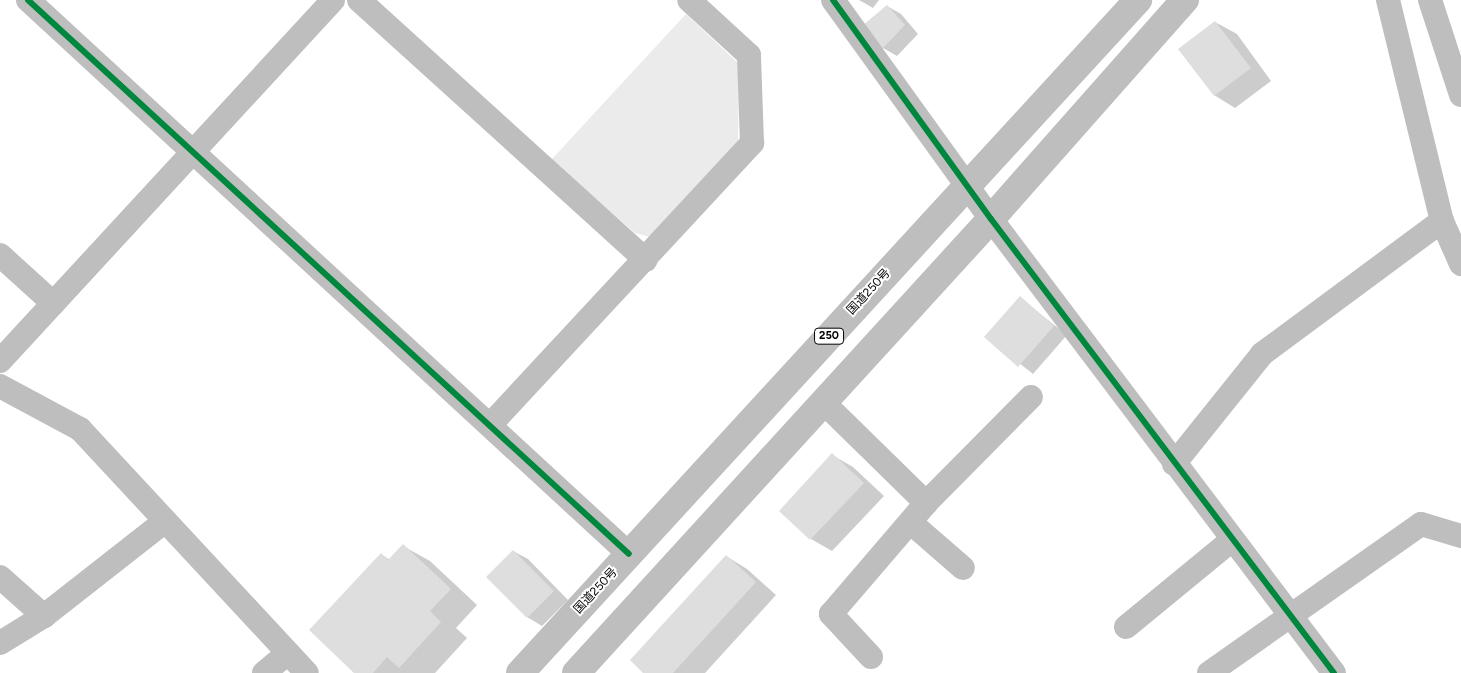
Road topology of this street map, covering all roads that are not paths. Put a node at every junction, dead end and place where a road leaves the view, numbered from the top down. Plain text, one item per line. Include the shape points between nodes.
1 (333, 0) edge
2 (359, 0) edge
3 (689, 0) edge
4 (833, 0) edge
5 (1138, 0) edge
6 (1185, 0) edge
7 (1388, 0) edge
8 (1430, 0) edge
9 (38, 3) edge
10 (1461, 95) edge
11 (194, 151) junction
12 (967, 186) junction
13 (991, 219) junction
14 (1442, 221) junction
15 (0, 255) edge
16 (646, 260) junction
17 (1461, 264) edge
18 (53, 303) junction
19 (0, 361) edge
20 (0, 386) edge
21 (1031, 397) dead end
22 (824, 403) junction
23 (492, 424) junction
24 (1174, 464) junction
25 (926, 503) junction
26 (164, 522) junction
27 (910, 522) junction
28 (1461, 536) edge
29 (1232, 540) junction
30 (630, 554) junction
31 (963, 568) dead end
32 (0, 577) edge
33 (44, 616) junction
34 (1290, 617) junction
35 (1126, 627) dead end
36 (0, 643) edge
37 (288, 653) junction
38 (871, 657) dead end
39 (264, 673) edge
40 (307, 673) edge
41 (520, 673) edge
42 (576, 673) edge
43 (1209, 673) edge
44 (1334, 673) edge

1 - 11 street
2 - 16 street
3 - 16 street via 749,55 752,142
4 - 12 street
5 - 12 highway, 国道250号 / 250
6 - 13 highway
7 - 14 street
8 - 10 street
9 - 11 street
11 - 18 street
11 - 23 street
12 - 13 street
12 - 30 highway, 国道250号 / 250
13 - 22 highway
13 - 24 street
14 - 17 street
14 - 24 street via 1262,354
15 - 18 street
16 - 23 street
18 - 19 street
20 - 26 street via 80,429
21 - 25 street
22 - 25 street
22 - 42 highway
23 - 30 street
24 - 29 street
25 - 27 street
26 - 33 street
26 - 37 street
27 - 31 street
27 - 38 street via 831,614
28 - 34 street via 1421,524
29 - 34 street
29 - 35 street
30 - 41 highway, 国道250号 / 250
32 - 33 street
33 - 36 street
34 - 43 street
34 - 44 street
37 - 39 street
37 - 40 street

